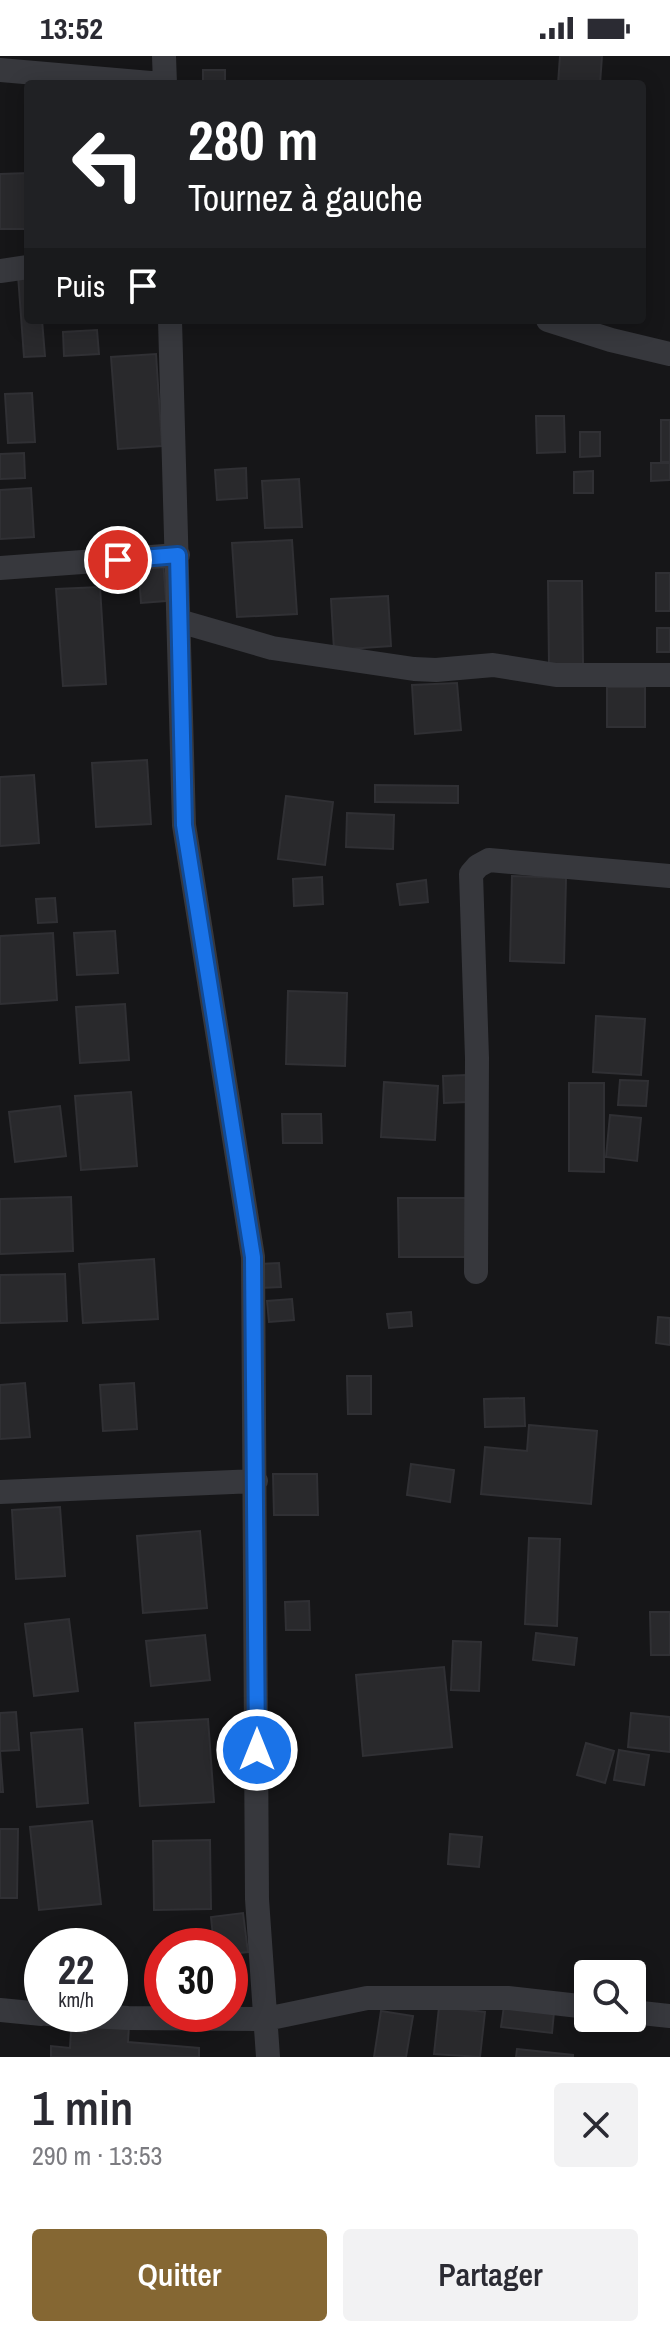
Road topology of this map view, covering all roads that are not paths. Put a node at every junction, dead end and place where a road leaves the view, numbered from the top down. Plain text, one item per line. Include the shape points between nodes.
1 (164, 56) edge
2 (0, 70) edge
3 (117, 80) edge
4 (164, 80) edge
5 (24, 268) edge
6 (0, 271) edge
7 (170, 324) edge
8 (561, 324) edge
9 (670, 354) edge
10 (178, 555) junction
11 (0, 568) edge
12 (179, 621) junction
13 (670, 675) edge
14 (670, 876) edge
15 (476, 1272) dead end
16 (256, 1481) junction
17 (0, 1492) edge
18 (574, 2005) edge
19 (0, 2010) edge
20 (24, 2012) edge
21 (646, 2013) edge
22 (670, 2016) edge
23 (128, 2018) edge
24 (266, 2019) junction
25 (268, 2057) edge

1 - 4 street
2 - 3 street
5 - 6 street
7 - 10 street
8 - 9 street
10 - 11 street
10 - 12 street
12 - 13 street via 272,648 414,669 493,665 556,675
12 - 16 street via 184,825 253,1257
14 - 15 street via 489,860 471,874
16 - 17 street
16 - 24 street via 257,1899
18 - 24 street via 508,1998 367,1998
19 - 20 street
21 - 22 street
23 - 24 street
24 - 25 street

